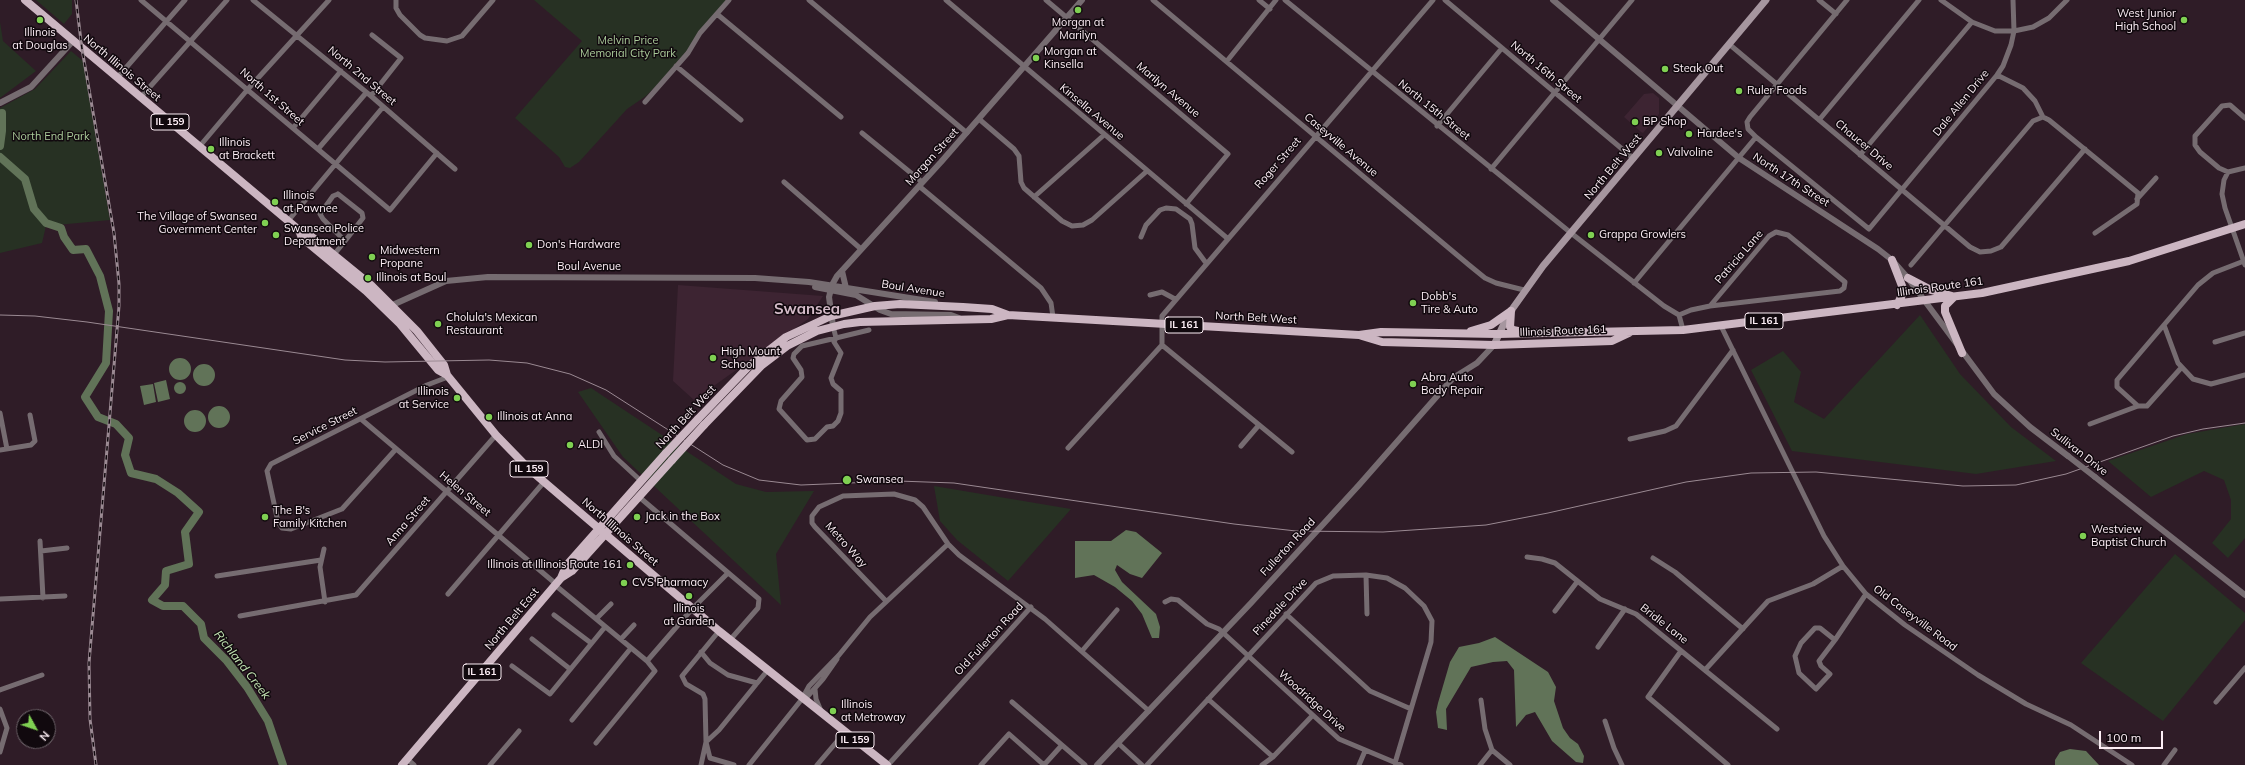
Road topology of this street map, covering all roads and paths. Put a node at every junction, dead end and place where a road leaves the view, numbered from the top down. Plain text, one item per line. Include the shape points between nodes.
1 (25, 0) edge
2 (141, 0) edge
3 (184, 0) edge
4 (227, 0) edge
5 (253, 0) edge
6 (329, 0) edge
7 (396, 0) edge
8 (493, 0) edge
9 (729, 0) edge
10 (809, 0) edge
11 (946, 0) edge
12 (1046, 0) edge
13 (1082, 0) edge
14 (1153, 0) edge
15 (1260, 0) edge
16 (1276, 0) edge
17 (1285, 0) edge
18 (1433, 0) edge
19 (1445, 0) edge
20 (1552, 0) edge
21 (1632, 0) edge
22 (1766, 0) edge
23 (1819, 0) edge
24 (1847, 0) edge
25 (1919, 0) edge
26 (1942, 0) edge
27 (2013, 0) edge
28 (2067, 0) edge
29 (1270, 8) junction
30 (717, 14) junction
31 (1836, 14) junction
32 (1066, 18) junction
33 (166, 21) junction
34 (1972, 22) junction
35 (2014, 31) junction
36 (298, 35) junction
37 (372, 35) dead end
38 (1600, 38) junction
39 (73, 41) junction
40 (191, 41) junction
41 (1729, 44) junction
42 (1502, 48) junction
43 (1226, 62) junction
44 (676, 66) junction
45 (1023, 67) junction
46 (341, 71) junction
47 (1370, 71) junction
48 (1997, 75) junction
49 (117, 78) junction
50 (1777, 85) junction
51 (248, 89) junction
52 (1554, 92) junction
53 (369, 95) junction
54 (140, 98) junction
55 (645, 102) dead end
56 (0, 103) edge
57 (1678, 105) junction
58 (383, 107) junction
59 (841, 117) dead end
60 (2043, 117) junction
61 (2245, 118) edge
62 (979, 119) junction
63 (741, 120) dead end
64 (1819, 120) junction
65 (1437, 126) junction
66 (293, 128) junction
67 (862, 133) dead end
68 (967, 133) junction
69 (1104, 135) junction
70 (1315, 136) junction
71 (1756, 137) junction
72 (199, 147) junction
73 (318, 149) junction
74 (2085, 149) junction
75 (436, 153) junction
76 (1860, 155) junction
77 (1739, 158) junction
78 (1634, 159) junction
79 (336, 164) junction
80 (2245, 168) edge
81 (456, 169) dead end
82 (1491, 169) junction
83 (1147, 171) junction
84 (2228, 172) junction
85 (2156, 178) dead end
86 (784, 182) dead end
87 (921, 184) junction
88 (1902, 190) junction
89 (1034, 197) junction
90 (2137, 199) junction
91 (1186, 204) junction
92 (288, 221) junction
93 (2245, 224) edge
94 (1945, 226) junction
95 (2233, 228) junction
96 (1571, 233) junction
97 (2095, 234) dead end
98 (1141, 238) dead end
99 (1227, 238) junction
100 (345, 241) junction
101 (861, 249) junction
102 (331, 257) junction
103 (1892, 260) junction
104 (1206, 263) junction
105 (2244, 263) edge
106 (1911, 265) dead end
107 (842, 271) junction
108 (1908, 278) junction
109 (1634, 283) junction
110 (831, 288) junction
111 (846, 288) junction
112 (1524, 290) junction
113 (1150, 295) dead end
114 (1954, 297) junction
115 (1175, 299) junction
116 (1924, 302) junction
117 (393, 305) junction
118 (1896, 305) junction
119 (875, 306) junction
120 (951, 306) junction
121 (1710, 306) junction
122 (385, 309) junction
123 (1511, 311) junction
124 (1008, 314) junction
125 (1679, 315) junction
126 (831, 316) junction
127 (1053, 317) junction
128 (959, 318) junction
129 (1161, 324) junction
130 (2164, 325) junction
131 (833, 326) junction
132 (1721, 326) junction
133 (868, 330) dead end
134 (1683, 330) junction
135 (1630, 332) junction
136 (2245, 333) edge
137 (1461, 334) junction
138 (1498, 334) junction
139 (1531, 334) junction
140 (1359, 335) junction
141 (836, 338) junction
142 (2215, 342) dead end
143 (1494, 345) junction
144 (1162, 346) junction
145 (1733, 350) junction
146 (1962, 353) junction
147 (2182, 368) junction
148 (2245, 375) edge
149 (448, 376) junction
150 (2138, 406) junction
151 (0, 413) edge
152 (30, 415) dead end
153 (361, 419) junction
154 (701, 422) junction
155 (2090, 424) dead end
156 (1259, 425) junction
157 (599, 432) dead end
158 (496, 435) junction
159 (1630, 438) dead end
160 (1241, 446) dead end
161 (1068, 448) dead end
162 (7, 449) junction
163 (396, 449) junction
164 (0, 450) edge
165 (1292, 452) dead end
166 (669, 457) junction
167 (641, 481) junction
168 (544, 482) junction
169 (447, 492) junction
170 (638, 496) junction
171 (601, 530) junction
172 (498, 535) junction
173 (40, 541) dead end
174 (948, 544) junction
175 (67, 548) dead end
176 (324, 549) dead end
177 (41, 550) junction
178 (1527, 557) dead end
179 (1653, 558) dead end
180 (321, 560) junction
181 (1843, 566) junction
182 (728, 573) junction
183 (1366, 575) junction
184 (217, 576) dead end
185 (557, 582) junction
186 (1577, 582) junction
187 (448, 594) dead end
188 (1866, 594) junction
189 (2245, 595) edge
190 (64, 596) dead end
191 (43, 598) junction
192 (0, 600) edge
193 (886, 601) junction
194 (325, 602) junction
195 (1165, 602) dead end
196 (611, 604) dead end
197 (1030, 607) junction
198 (692, 609) junction
199 (1625, 609) junction
200 (1117, 610) dead end
201 (1555, 611) dead end
202 (1286, 614) junction
203 (1367, 614) dead end
204 (554, 615) dead end
205 (240, 616) dead end
206 (597, 618) junction
207 (634, 625) dead end
208 (605, 626) junction
209 (1743, 628) junction
210 (719, 631) junction
211 (1223, 633) junction
212 (621, 639) junction
213 (532, 640) dead end
214 (730, 640) junction
215 (1835, 640) junction
216 (591, 642) junction
217 (631, 648) junction
218 (1598, 648) dead end
219 (1082, 651) junction
220 (1681, 651) junction
221 (701, 652) junction
222 (839, 655) junction
223 (1248, 656) junction
224 (647, 661) junction
225 (512, 666) dead end
226 (2245, 668) edge
227 (570, 669) junction
228 (767, 670) junction
229 (1706, 670) junction
230 (42, 675) dead end
231 (757, 683) junction
232 (815, 688) junction
233 (0, 690) edge
234 (802, 699) junction
235 (1208, 699) junction
236 (1481, 700) dead end
237 (1012, 702) dead end
238 (2216, 702) dead end
239 (0, 709) edge
240 (1411, 709) junction
241 (1149, 711) junction
242 (824, 716) junction
243 (1312, 716) junction
244 (572, 720) dead end
245 (1605, 721) dead end
246 (1777, 729) dead end
247 (519, 731) dead end
248 (845, 732) junction
249 (706, 742) junction
250 (596, 743) dead end
251 (1118, 743) junction
252 (1062, 745) junction
253 (1492, 750) junction
254 (2175, 750) dead end
255 (1365, 751) junction
256 (0, 752) edge
257 (1273, 757) junction
258 (404, 762) edge
259 (1395, 763) junction
260 (414, 765) edge
261 (490, 765) edge
262 (701, 765) edge
263 (734, 765) edge
264 (750, 765) edge
265 (817, 765) edge
266 (888, 765) edge
267 (981, 765) edge
268 (1044, 765) edge
269 (1085, 765) edge
270 (1096, 765) edge
271 (1142, 765) edge
272 (1147, 765) edge
273 (1262, 765) edge
274 (1359, 765) edge
275 (1401, 765) edge
276 (1480, 765) edge
277 (1510, 765) edge
278 (1622, 765) edge
279 (1728, 765) edge
280 (2132, 765) edge
281 (2164, 765) edge

1 - 39 main road, North Illinois Street / IL 159
2 - 33 street, North 1st Street
3 - 33 street
4 - 40 street
5 - 36 street, North 2nd Street
6 - 36 street
7 - 8 street via 396,8 400,15 420,35 447,41 462,36
9 - 30 street
10 - 68 street
11 - 45 street, Kinsella Avenue
12 - 32 street, Marilyn Avenue
13 - 32 street, Morgan Street
14 - 43 street, Caseyville Avenue
15 - 29 street
16 - 29 street
17 - 47 street, North 15th Street
18 - 47 street, Roger Street
19 - 42 street, North 16th Street
20 - 38 street, North 17th Street
21 - 38 street
22 - 41 main road, North Belt West
23 - 31 street
24 - 31 street
25 - 64 street
26 - 34 street
27 - 35 street, Dale Allen Drive
28 - 35 street via 2049,18 2032,27
29 - 43 street
30 - 44 street
30 - 59 street
31 - 50 street
32 - 45 street, Morgan Street
32 - 91 street, Marilyn Avenue via 1228,154
33 - 40 street, North 1st Street
33 - 49 street
34 - 35 street via 1995,30
34 - 76 street
35 - 48 street, Dale Allen Drive via 2009,52
36 - 46 street, North 2nd Street
36 - 51 street
37 - 53 street via 401,58
38 - 52 street
38 - 57 street, North 17th Street
39 - 49 main road, North Illinois Street / IL 159
39 - 56 street via 31,87
40 - 51 street, North 1st Street
40 - 54 street
41 - 50 street, Chaucer Drive
41 - 57 main road, North Belt West
42 - 52 street, North 16th Street
42 - 65 street
43 - 70 street, Caseyville Avenue
44 - 55 street
44 - 63 street
45 - 62 street, Morgan Street
45 - 69 street, Kinsella Avenue
46 - 53 street, North 2nd Street
46 - 66 street
47 - 65 street, North 15th Street
47 - 70 street, Roger Street
48 - 60 street via 2023,88 2035,101
48 - 88 street, Dale Allen Drive
49 - 54 main road, North Illinois Street / IL 159
50 - 64 street, Chaucer Drive
50 - 71 street via 1747,122 1748,129
51 - 66 street, North 1st Street
51 - 72 street
52 - 78 street, North 16th Street
52 - 82 street
53 - 58 street, North 2nd Street
53 - 73 street
54 - 72 main road, North Illinois Street / IL 159
57 - 77 street, North 17th Street
57 - 78 main road, North Belt West
58 - 75 street, North 2nd Street
58 - 79 street
60 - 74 street
60 - 94 street via 2033,121
61 - 84 street via 2230,106 2222,106 2195,136 2195,145 2200,152
62 - 68 street, Morgan Street
62 - 89 street via 1019,156 1021,182
64 - 76 street, Chaucer Drive
65 - 82 street, North 15th Street
66 - 73 street, North 1st Street
67 - 87 street
68 - 87 street, Morgan Street
69 - 83 street, Kinsella Avenue
69 - 89 street
70 - 99 street, Roger Street
70 - 112 street, Caseyville Avenue via 1485,278 1506,287
71 - 77 street
71 - 88 street, Dale Allen Drive via 1869,229
72 - 92 main road, North Illinois Street / IL 159
73 - 79 street, North 1st Street
74 - 90 street via 2138,193
74 - 94 street, Chaucer Drive via 2000,247 1980,252
75 - 79 street, North 1st Street via 390,210
75 - 81 street, North 2nd Street
76 - 88 street, Chaucer Drive
77 - 103 street, North 17th Street via 1878,248
77 - 109 street
78 - 96 main road, North Belt West
79 - 92 street
80 - 84 street
82 - 96 street, North 15th Street
83 - 89 street via 1083,225 1072,226 1062,221
83 - 91 street, Kinsella Avenue
84 - 95 street via 2222,194
85 - 90 street
86 - 101 street
87 - 101 street, Morgan Street
87 - 127 street via 1041,288 1051,303
88 - 94 street, Chaucer Drive
90 - 97 street via 2137,204
91 - 99 street, Kinsella Avenue
92 - 102 main road, North Illinois Street / IL 159 via 306,232
93 - 95 main road, Illinois Route 161 / IL 161
94 - 106 street
95 - 105 street
95 - 114 main road, Illinois Route 161 / IL 161 via 2129,261
96 - 109 street
96 - 112 main road, North Belt West
98 - 104 street via 1146,225 1160,210 1176,209 1190,219 1195,248
99 - 104 street, Roger Street
100 - 100 street via 363,218 362,213 338,194 333,196 320,214
100 - 102 street
101 - 107 street, Morgan Street
102 - 117 main road, North Illinois Street / IL 159
102 - 122 main road, North Illinois Street / IL 159
103 - 108 street, North 17th Street
103 - 118 main road via 1904,291
104 - 115 street, Roger Street
105 - 130 street via 2222,269 2205,278
107 - 110 street, Morgan Street
107 - 111 street
108 - 114 main road via 1931,290
108 - 116 street, North 17th Street
109 - 125 street
110 - 111 street, Boul Avenue
110 - 117 street, Boul Avenue via 800,282 734,277 475,277 440,283
110 - 119 street, Boul Avenue via 856,295
110 - 126 street
111 - 120 street, Boul Avenue
112 - 123 main road, North Belt West
113 - 115 street via 1162,292
114 - 116 main road, Illinois Route 161 / IL 161
114 - 146 main road via 1945,306 1945,312
115 - 129 street, Roger Street via 1165,310
116 - 118 main road, Illinois Route 161 / IL 161
116 - 146 street, Sullivan Drive
117 - 122 street, Boul Avenue
117 - 149 main road, North Illinois Street / IL 159 via 436,354
118 - 132 main road, Illinois Route 161 / IL 161
119 - 120 main road, North Belt West / IL 161
119 - 126 main road, North Belt West / IL 161
119 - 128 street, Boul Avenue via 891,314 951,315
120 - 124 main road, North Belt West / IL 161 via 992,309
121 - 121 street, Patricia Lane via 1840,291 1844,288 1845,282 1788,234 1776,232 1769,236
121 - 125 street
122 - 149 main road, North Illinois Street / IL 159 via 438,370
123 - 137 main road via 1491,325
123 - 138 main road, North Belt West
123 - 139 main road via 1510,323 1513,330
124 - 127 main road, North Belt West / IL 161
124 - 128 main road, North Belt West / IL 161 via 991,319
125 - 134 street
126 - 131 street
126 - 154 main road, North Belt West / IL 161 via 792,334 764,352 742,372
127 - 129 main road, North Belt West / IL 161
128 - 131 main road, North Belt West / IL 161 via 860,322
129 - 140 main road, North Belt West / IL 161
129 - 144 street
130 - 147 street
130 - 150 street via 2117,380 2117,387
131 - 141 street
131 - 154 main road, North Belt West / IL 161 via 806,336 773,356
132 - 134 main road, Illinois Route 161 / IL 161
132 - 145 street, Old Caseyville Road
133 - 141 street
134 - 135 main road, Illinois Route 161 / IL 161
135 - 139 main road, Illinois Route 161 / IL 161
135 - 143 main road, Illinois Route 161 / IL 161 via 1612,341
136 - 142 street
137 - 138 main road, North Belt West / IL 161
137 - 140 main road, North Belt West / IL 161 via 1381,332
138 - 139 main road, Illinois Route 161 / IL 161
138 - 143 main road, North Belt West
140 - 143 main road, North Belt West / IL 161 via 1382,342
141 - 141 street via 797,349 793,358 801,370 802,377 779,405 783,415 808,440 816,439 827,427 833,426 841,413 841,391 833,384 832,378 841,353 834,342
143 - 211 street, Fullerton Road via 1476,363 1453,378 1355,490
144 - 156 street
144 - 161 street
145 - 159 street via 1676,426 1665,431
145 - 181 street, Old Caseyville Road via 1824,536
146 - 189 street, Sullivan Drive, bridge via 2004,404 2030,427
147 - 148 street via 2193,378 2211,384
147 - 150 street via 2147,406
149 - 153 street, Service Street
149 - 158 main road, North Illinois Street / IL 159
150 - 155 street
151 - 162 street
152 - 162 street via 35,441 31,445
153 - 163 street, Helen Street
153 - 163 street, Service Street via 271,464 267,471 278,522 282,528 291,529 342,509
154 - 166 main road, North Belt West / IL 161, bridge
156 - 160 street
156 - 165 street
157 - 167 street via 614,456
158 - 168 main road, North Illinois Street / IL 159
158 - 169 street, Anna Street
162 - 164 street
163 - 169 street, Helen Street
166 - 167 main road, North Belt West / IL 161
166 - 170 main road, North Belt West / IL 161
167 - 171 main road, North Belt West / IL 161
168 - 171 main road, North Illinois Street / IL 159
168 - 172 street
169 - 172 street, Helen Street
169 - 194 street, Anna Street via 356,595
170 - 171 main road, North Belt West / IL 161
170 - 182 street
171 - 185 main road, North Belt East / IL 161 via 572,571
171 - 198 main road, North Illinois Street / IL 159
172 - 185 street, Helen Street
172 - 187 street
173 - 177 street
174 - 193 street
174 - 193 street, Metro Way via 923,507 915,500 894,494 843,496 828,502 814,513 812,519 815,527
174 - 197 street, Metro Way
175 - 177 street
176 - 180 street
177 - 191 street
178 - 186 street, Bridle Lane via 1548,560
179 - 209 street via 1675,572
180 - 184 street
180 - 194 street
181 - 188 street, Old Caseyville Road
181 - 209 street via 1813,584 1768,601
182 - 198 street
182 - 214 street via 759,599 760,603
183 - 202 street, Pinedale Drive via 1324,578 1308,590
183 - 203 street
183 - 240 street, Pinedale Drive via 1396,582 1416,597 1429,612 1433,631 1431,642
185 - 206 street, Helen Street
185 - 258 main road, North Belt East / IL 161
186 - 199 street, Bridle Lane via 1600,599
186 - 201 street
188 - 215 street
188 - 280 street, Old Caseyville Road via 1978,676 2026,704 2071,725
190 - 191 street
191 - 192 street
193 - 222 street
194 - 205 street, Anna Street
195 - 211 street, Woodridge Drive via 1178,600 1207,624
196 - 206 street
197 - 219 street, Old Fullerton Road
197 - 266 street, Old Fullerton Road
198 - 210 main road, North Illinois Street / IL 159
198 - 224 street
199 - 218 street
199 - 220 street, Bridle Lane via 1649,624
200 - 219 street
202 - 223 street, Pinedale Drive
202 - 240 street via 1370,691
204 - 216 street
206 - 208 street, Helen Street
207 - 212 street
208 - 212 street, Helen Street
208 - 216 street
209 - 229 street
210 - 214 main road, North Illinois Street / IL 159
210 - 221 street
211 - 223 street, Woodridge Drive
211 - 241 street, Fullerton Road
212 - 217 street, Helen Street
213 - 227 street
214 - 228 main road, North Illinois Street / IL 159
215 - 215 street via 1820,628 1815,628 1801,643 1795,656 1803,678 1816,689 1830,674 1820,666 1819,661
216 - 227 street
217 - 224 street, Helen Street
217 - 244 street
219 - 241 street, Old Fullerton Road
220 - 229 street, Bridle Lane
220 - 279 street via 1648,697
221 - 231 street via 710,663 728,675
221 - 249 street via 682,676 686,684 703,694 705,699
222 - 232 street
222 - 234 street via 812,682
223 - 235 street, Pinedale Drive
223 - 243 street, Woodridge Drive
224 - 250 street via 655,671
225 - 227 street via 550,694
226 - 238 street
228 - 231 street
228 - 234 main road, North Illinois Street / IL 159
229 - 246 street, Bridle Lane
230 - 233 street
231 - 249 street
232 - 234 street
232 - 242 street via 816,699
234 - 242 main road, North Illinois Street / IL 159
234 - 264 street
235 - 257 street
235 - 272 street, Pinedale Drive
236 - 253 street via 1485,729
237 - 252 street
239 - 256 street via 7,728
240 - 259 street, Pinedale Drive
241 - 251 street, Fullerton Road
242 - 248 main road, North Illinois Street / IL 159
243 - 255 street, Woodridge Drive via 1339,739
243 - 257 street
245 - 278 street
247 - 261 street
248 - 265 street
248 - 266 main road, North Illinois Street / IL 159
249 - 262 street
249 - 263 street via 710,758
251 - 270 street, Fullerton Road
251 - 271 street
252 - 268 street
252 - 269 street
253 - 276 street
253 - 277 street
254 - 281 street
255 - 259 street, Woodridge Drive
255 - 274 street
257 - 273 street
258 - 260 street
259 - 275 street, Woodridge Drive
267 - 268 street via 1009,734

